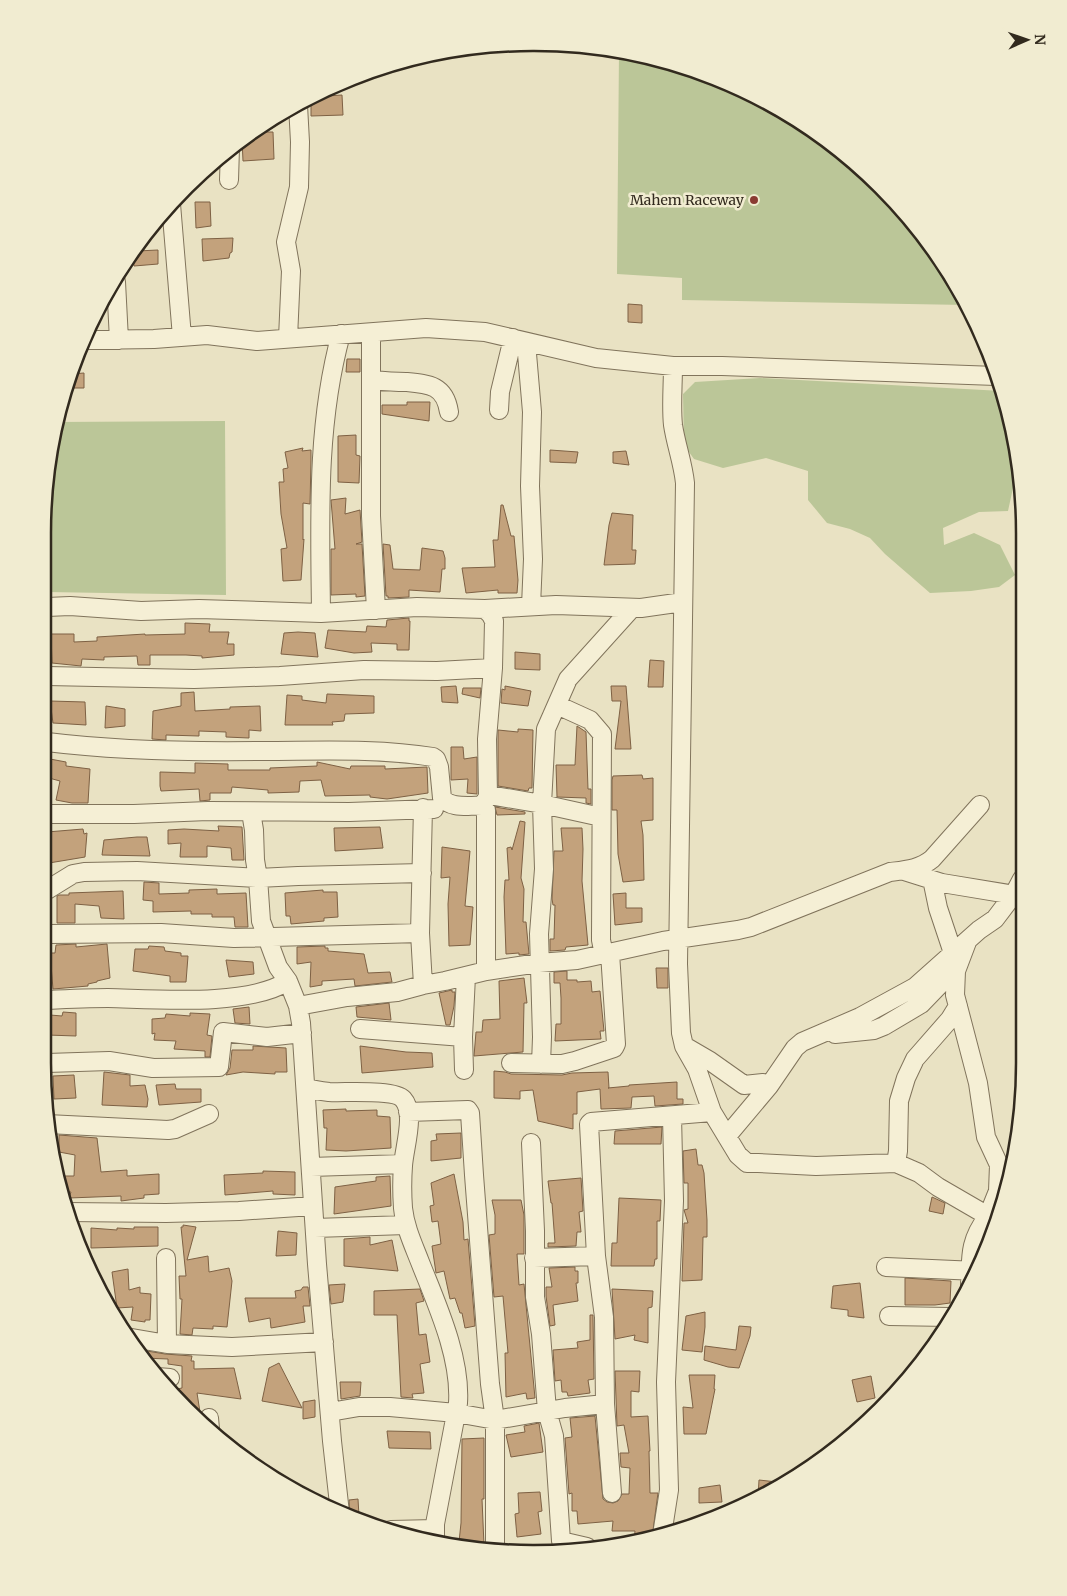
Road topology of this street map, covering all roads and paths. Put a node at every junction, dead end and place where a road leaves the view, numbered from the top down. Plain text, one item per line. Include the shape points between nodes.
1 (298, 113) edge
2 (229, 160) edge
3 (228, 180) dead end
4 (172, 215) edge
5 (116, 291) edge
6 (370, 333) junction
7 (341, 334) junction
8 (182, 337) junction
9 (288, 338) junction
10 (92, 340) edge
11 (119, 340) junction
12 (520, 340) junction
13 (673, 366) junction
14 (989, 376) edge
15 (371, 380) junction
16 (499, 410) dead end
17 (449, 412) dead end
18 (683, 602) junction
19 (531, 606) junction
20 (51, 608) edge
21 (632, 608) junction
22 (485, 609) junction
23 (376, 610) junction
24 (321, 613) junction
25 (493, 668) junction
26 (51, 676) edge
27 (556, 705) junction
28 (51, 742) edge
29 (485, 801) junction
30 (448, 803) junction
31 (542, 804) junction
32 (980, 805) dead end
33 (424, 808) junction
34 (251, 812) junction
35 (51, 814) edge
36 (601, 817) junction
37 (904, 871) junction
38 (422, 873) junction
39 (258, 878) junction
40 (934, 881) junction
41 (51, 888) edge
42 (1016, 890) edge
43 (1016, 894) edge
44 (420, 933) junction
45 (51, 934) edge
46 (268, 937) junction
47 (679, 939) junction
48 (968, 939) junction
49 (954, 952) junction
50 (607, 954) junction
51 (539, 963) junction
52 (486, 971) junction
53 (956, 971) junction
54 (466, 976) junction
55 (288, 981) junction
56 (422, 985) junction
57 (51, 1000) edge
58 (298, 1006) junction
59 (958, 1006) junction
60 (360, 1029) dead end
61 (302, 1033) junction
62 (464, 1037) junction
63 (684, 1046) junction
64 (788, 1056) junction
65 (51, 1062) edge
66 (511, 1063) dead end
67 (541, 1064) junction
68 (464, 1070) dead end
69 (769, 1086) junction
70 (306, 1088) junction
71 (408, 1112) junction
72 (712, 1112) junction
73 (209, 1114) dead end
74 (672, 1116) junction
75 (55, 1124) edge
76 (727, 1136) junction
77 (531, 1143) dead end
78 (896, 1163) junction
79 (403, 1164) junction
80 (311, 1167) junction
81 (1003, 1170) edge
82 (997, 1192) edge
83 (313, 1206) junction
84 (75, 1212) edge
85 (988, 1216) junction
86 (406, 1225) junction
87 (315, 1228) junction
88 (596, 1256) junction
89 (166, 1258) dead end
90 (534, 1258) junction
91 (972, 1264) edge
92 (886, 1267) dead end
93 (966, 1275) edge
94 (889, 1316) dead end
95 (943, 1317) edge
96 (139, 1339) edge
97 (324, 1342) junction
98 (167, 1344) junction
99 (605, 1404) junction
100 (547, 1411) junction
101 (330, 1412) junction
102 (456, 1414) junction
103 (495, 1420) junction
104 (612, 1493) dead end
105 (339, 1504) edge
106 (663, 1526) edge
107 (435, 1534) edge
108 (495, 1543) edge
109 (572, 1543) edge

1 - 9 street via 299,187 286,242 292,271
2 - 3 street
4 - 8 street
5 - 11 street
6 - 7 street
6 - 12 street via 426,328 485,332
6 - 15 street
7 - 9 street
7 - 24 street via 331,368 322,438
8 - 9 street via 222,336 257,341
8 - 11 street
10 - 11 street
12 - 13 street via 596,358
12 - 16 street via 500,392
12 - 19 street via 532,412
13 - 14 street
13 - 18 street via 673,423 685,483
15 - 17 street via 434,387 445,398
15 - 23 street via 371,516
18 - 21 street
18 - 47 street
19 - 21 street
19 - 22 street
20 - 24 street
21 - 27 street via 568,679
22 - 23 street via 418,607
22 - 25 street via 494,621
23 - 24 street
25 - 26 street via 364,670 194,679
25 - 29 street
27 - 31 street via 546,729
27 - 36 street via 590,720 602,734
28 - 30 street via 159,752 328,750 414,754 436,759 442,798
29 - 30 street
29 - 31 street
29 - 52 street
30 - 33 street via 440,808
31 - 36 street
31 - 51 street via 544,869
32 - 37 street via 924,866
33 - 34 street
33 - 38 street
34 - 35 street
34 - 39 street
36 - 50 street via 601,940
37 - 40 street
37 - 47 street via 890,872 751,927
38 - 39 street
38 - 44 street
39 - 41 street via 137,871 84,872 73,874
39 - 46 street via 261,921
40 - 42 street
40 - 49 street via 938,908
43 - 48 street via 995,919
44 - 46 street
44 - 56 street
45 - 46 street via 161,933
46 - 55 street via 278,967
47 - 50 street
47 - 63 street
48 - 49 street
48 - 53 street
49 - 64 street via 915,988 802,1042
50 - 51 street
50 - 67 street via 614,1048 574,1062
51 - 52 street
51 - 67 street
52 - 54 street
53 - 59 street
53 - 64 street via 921,1004 884,1026 832,1034
54 - 56 street
54 - 62 street
55 - 57 street via 266,991 186,1000
55 - 58 street
56 - 58 street via 397,992
58 - 61 street
59 - 78 street via 914,1059 906,1078 900,1101
59 - 81 street via 978,1083 986,1137
60 - 62 street
61 - 65 street via 267,1037 222,1032 219,1066 153,1068 109,1061
61 - 70 street
62 - 68 street
63 - 69 street via 744,1085 763,1083
63 - 72 street via 698,1069
64 - 69 street
66 - 67 street
69 - 76 street
70 - 71 street via 396,1095 403,1098
70 - 80 street
71 - 79 street
71 - 103 street via 470,1112
72 - 74 street
72 - 76 street
73 - 75 street via 168,1130
74 - 88 street via 589,1124
74 - 106 street via 674,1201 666,1382 669,1490
76 - 78 street via 735,1153 747,1163 816,1166
77 - 90 street
78 - 85 street via 919,1173
79 - 80 street
79 - 86 street
80 - 83 street
82 - 85 street
83 - 84 street via 166,1213
83 - 87 street
85 - 91 street via 977,1231 971,1251
86 - 87 street
86 - 102 street via 454,1355 460,1388
87 - 97 street
88 - 90 street
88 - 99 street via 604,1317
89 - 98 street
90 - 100 street
92 - 93 street
94 - 95 street
96 - 98 street
97 - 98 street via 232,1347
97 - 101 street
99 - 100 street
99 - 104 street
100 - 103 street
100 - 109 street via 554,1436 561,1541
101 - 102 street via 359,1407 390,1407
101 - 105 street
102 - 103 street
102 - 107 street
103 - 108 street

